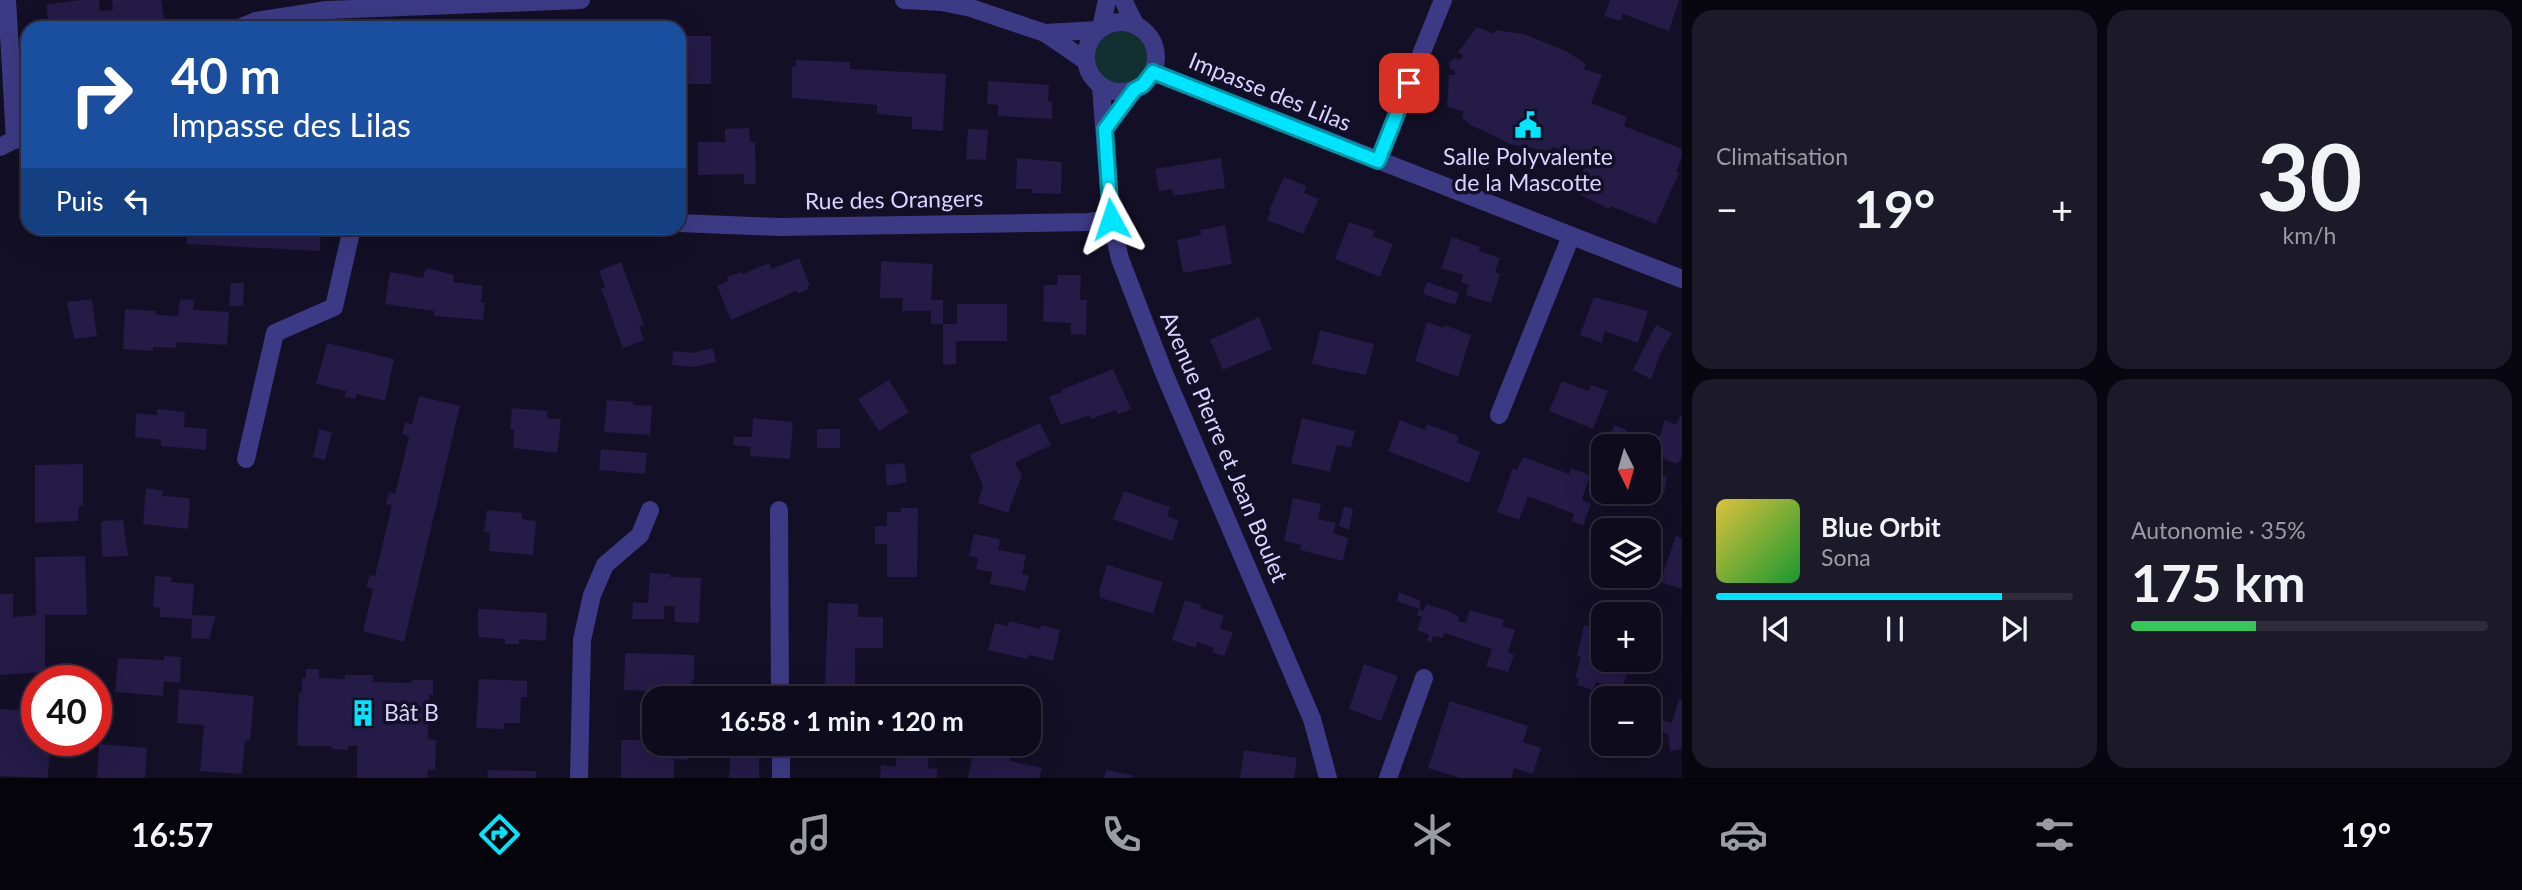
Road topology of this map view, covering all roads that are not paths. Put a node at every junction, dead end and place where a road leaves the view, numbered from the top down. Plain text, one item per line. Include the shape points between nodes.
1 (7, 0) edge
2 (581, 0) edge
3 (904, 0) edge
4 (1107, 0) edge
5 (1123, 0) edge
6 (1443, 0) edge
7 (256, 21) edge
8 (1135, 24) junction
9 (1100, 29) junction
10 (1045, 33) junction
11 (1086, 61) junction
12 (1153, 72) junction
13 (1101, 86) junction
14 (1134, 90) junction
15 (1105, 129) junction
16 (14, 140) edge
17 (1378, 161) junction
18 (1111, 219) junction
19 (686, 223) edge
20 (350, 235) edge
21 (1571, 236) junction
22 (1682, 279) edge
23 (1499, 415) dead end
24 (246, 459) dead end
25 (650, 510) dead end
26 (779, 510) dead end
27 (1424, 678) dead end
28 (780, 686) edge
29 (781, 756) edge
30 (579, 778) edge
31 (781, 778) edge
32 (1328, 778) edge
33 (1388, 778) edge

1 - 16 street
2 - 7 street via 327,10
3 - 10 street via 971,8
4 - 9 street
5 - 8 street
6 - 17 street
8 - 9 street via 1115,22
8 - 12 street via 1152,38 1156,48
9 - 10 street
9 - 11 street via 1086,50
10 - 11 street
11 - 13 street
12 - 14 street
12 - 17 street, Impasse des Lilas
13 - 14 street via 1111,91
13 - 15 street, Avenue Pierre et Jean Boulet
14 - 15 street
15 - 18 street, Avenue Pierre et Jean Boulet
17 - 21 street, Impasse des Lilas
18 - 19 street, Rue des Orangers via 778,227
18 - 32 street, Avenue Pierre et Jean Boulet via 1120,259 1152,344 1312,719
20 - 24 street via 334,307 275,333
21 - 22 street, Impasse des Lilas
21 - 23 street
25 - 30 street via 640,536 605,565 592,596 582,639
26 - 28 street
27 - 33 street
29 - 31 street

